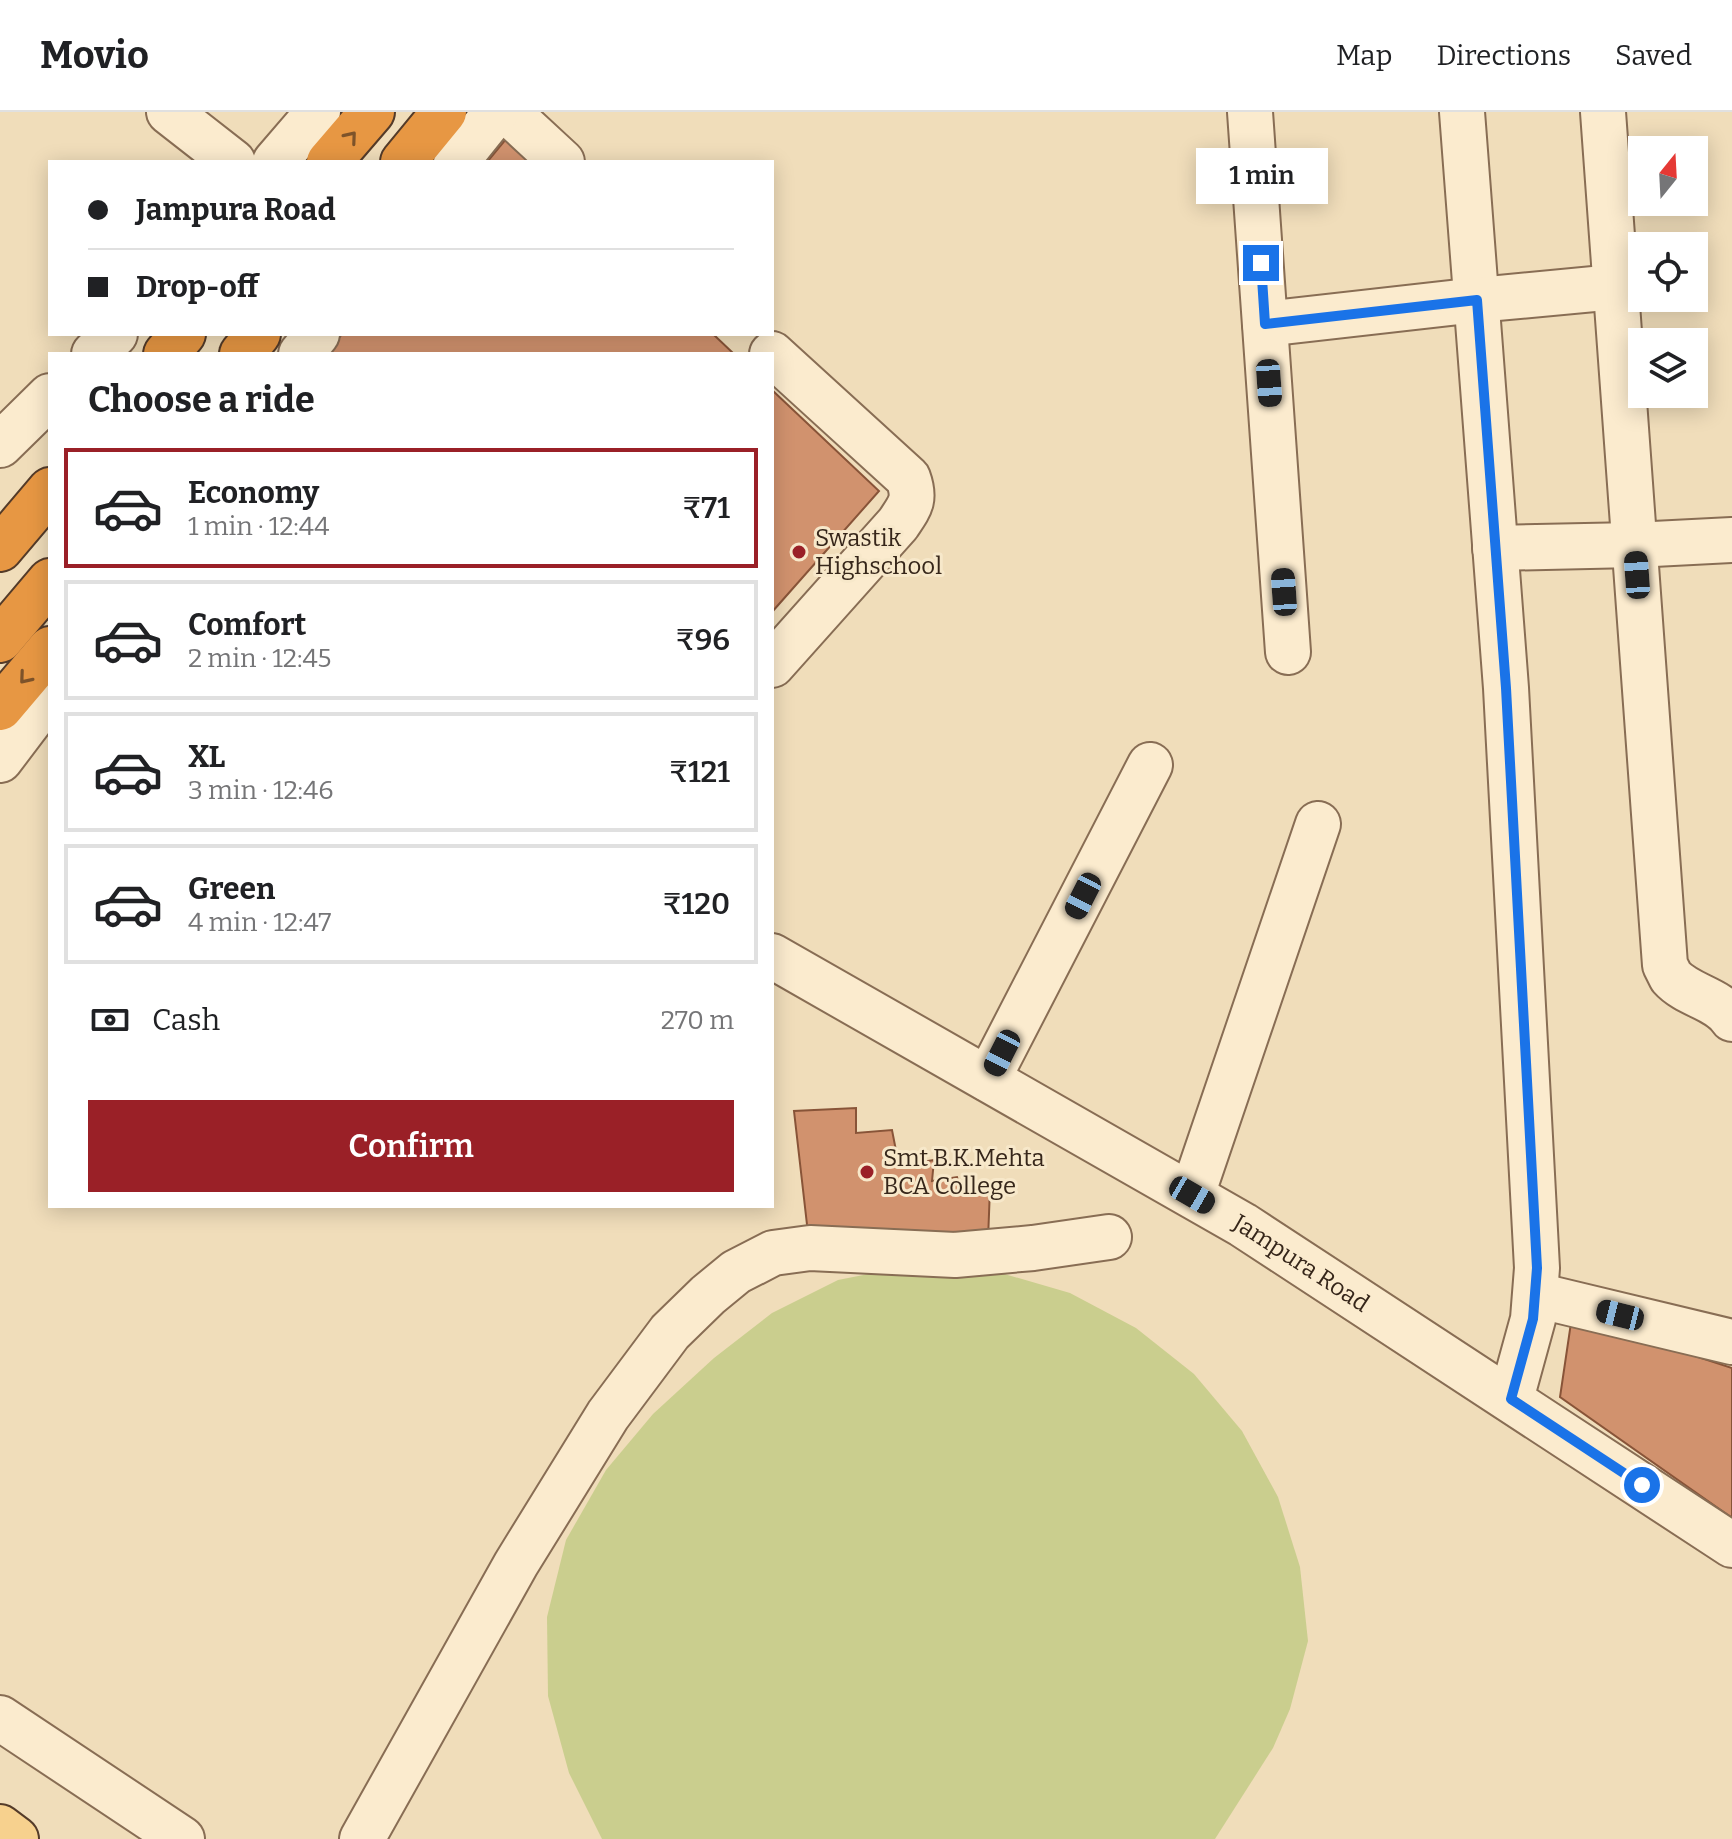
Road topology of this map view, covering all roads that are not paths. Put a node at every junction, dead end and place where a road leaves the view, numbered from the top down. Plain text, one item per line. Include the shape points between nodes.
1 (169, 112) edge
2 (318, 112) edge
3 (372, 112) edge
4 (444, 112) edge
5 (496, 112) edge
6 (508, 112) edge
7 (1250, 112) edge
8 (1462, 112) edge
9 (1603, 112) edge
10 (230, 160) edge
11 (277, 160) edge
12 (331, 160) edge
13 (405, 160) edge
14 (458, 160) edge
15 (560, 160) edge
16 (1615, 287) junction
17 (1477, 300) junction
18 (1265, 324) junction
19 (113, 336) edge
20 (181, 336) edge
21 (256, 336) edge
22 (315, 336) edge
23 (752, 336) edge
24 (96, 352) edge
25 (168, 352) edge
26 (244, 352) edge
27 (303, 352) edge
28 (770, 352) edge
29 (774, 356) edge
30 (48, 398) edge
31 (0, 445) edge
32 (48, 492) edge
33 (5, 539) edge
34 (1732, 540) edge
35 (1634, 545) junction
36 (1495, 548) junction
37 (48, 583) edge
38 (0, 640) edge
39 (48, 651) edge
40 (1288, 652) dead end
41 (774, 663) edge
42 (48, 697) edge
43 (0, 708) edge
44 (0, 760) edge
45 (1150, 765) dead end
46 (1318, 824) dead end
47 (774, 957) edge
48 (1732, 1019) edge
49 (988, 1079) junction
50 (1192, 1195) junction
51 (1109, 1237) dead end
52 (1536, 1295) junction
53 (1732, 1342) edge
54 (1511, 1399) junction
55 (1732, 1545) edge
56 (0, 1718) edge
57 (0, 1827) edge
58 (16, 1839) edge
59 (182, 1839) edge
60 (362, 1839) edge

1 - 10 street
2 - 11 street
12 -> 3 highway
4 - 13 highway
5 - 14 street
6 - 15 street
7 - 18 street
8 - 17 street
9 - 16 street
16 - 17 street
16 - 35 street
17 - 18 street
17 - 36 street
18 - 40 street
19 - 24 street
20 - 25 highway
21 - 26 highway
22 - 27 street
23 - 28 street
29 - 41 street via 908,478 913,491 898,524
30 - 31 street
32 - 33 highway
34 - 35 street
35 - 36 street
35 - 48 street via 1665,965 1671,976
36 - 52 street
37 - 38 highway
39 -> 43 highway
42 - 44 street
45 - 49 street
46 - 50 street
47 - 49 street, Jampura Road
49 - 50 street, Jampura Road
50 - 54 street, Jampura Road
51 - 60 street via 955,1255 810,1248 773,1253 736,1272 670,1332 608,1415 516,1564
52 - 53 street
52 - 54 street
54 - 55 street, Jampura Road
56 - 59 street
57 - 58 main road

